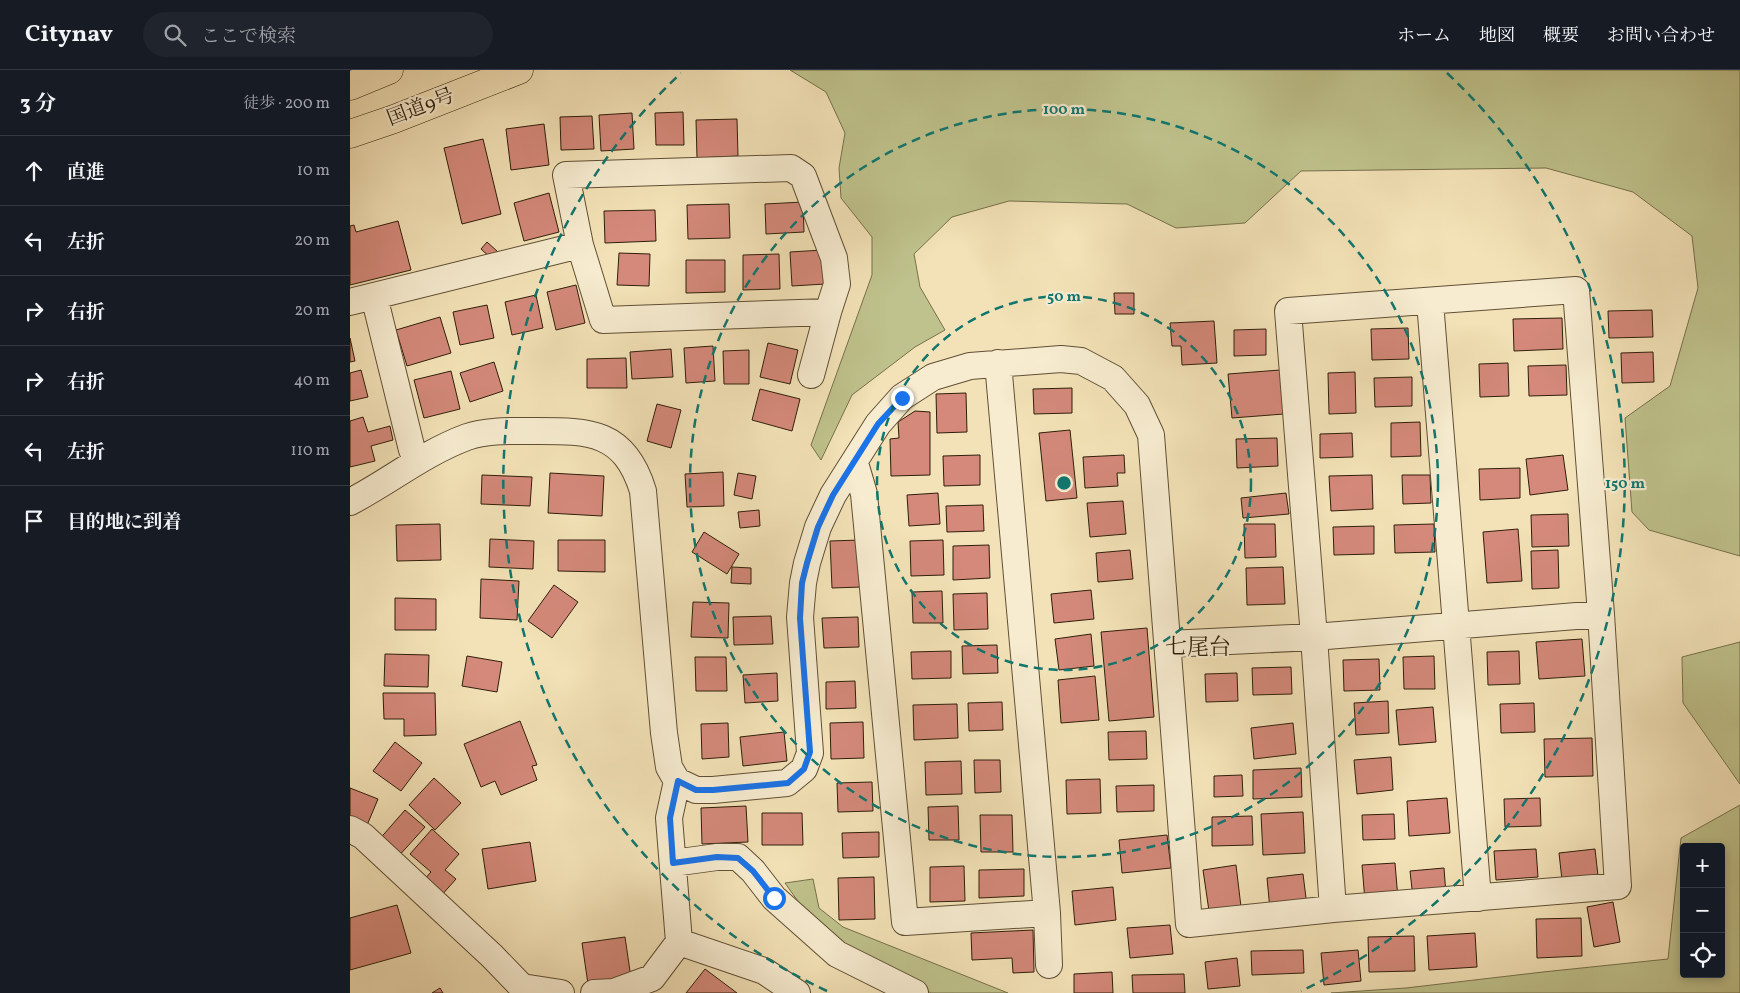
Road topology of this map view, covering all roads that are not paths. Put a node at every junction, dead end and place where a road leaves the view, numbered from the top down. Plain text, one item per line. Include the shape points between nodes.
1 (389, 70) edge
2 (519, 70) edge
3 (350, 86) edge
4 (350, 134) edge
5 (580, 245) junction
6 (362, 299) edge
7 (1430, 302) junction
8 (828, 312) junction
9 (998, 364) junction
10 (811, 376) dead end
11 (420, 459) junction
12 (855, 463) junction
13 (350, 502) edge
14 (1601, 614) junction
15 (1457, 626) junction
16 (1314, 637) junction
17 (1168, 644) junction
18 (678, 781) junction
19 (350, 830) edge
20 (673, 863) junction
21 (1478, 898) junction
22 (1333, 909) junction
23 (1047, 913) junction
24 (679, 942) junction
25 (1049, 965) dead end
26 (523, 990) edge
27 (561, 993) edge
28 (594, 993) edge
29 (797, 993) edge
30 (915, 993) edge

1 - 3 highway
2 - 4 highway, 国道9号
5 - 6 street
5 - 8 street via 603,320
5 - 8 street via 566,175 791,168 803,176 834,258 837,284
6 - 11 street via 412,450
7 - 14 street via 1576,290
7 - 15 street
7 - 16 street via 1288,311
8 - 10 street
9 - 12 street via 970,366 933,377 902,398 878,424
9 - 17 street via 1081,361 1113,378 1137,405 1150,436
9 - 23 street
11 - 13 street
11 - 18 street via 470,436 505,431 579,431 599,436 615,445 629,459 644,491 664,733 669,767
12 - 18 street via 833,495 818,527 802,583 800,618 810,752 804,769 788,783 696,790
12 - 23 street via 864,494 905,922
14 - 15 street
14 - 21 street via 1618,886
15 - 16 street
15 - 21 street
16 - 17 street
16 - 22 street
17 - 22 street via 1189,924
18 - 20 street via 670,818
19 - 26 street via 363,836 492,956
20 - 24 street
20 - 30 street via 717,857 738,858 774,898 837,954
21 - 22 street
23 - 25 street
24 - 28 street via 652,978 614,992
24 - 29 street via 764,972
26 - 27 street

